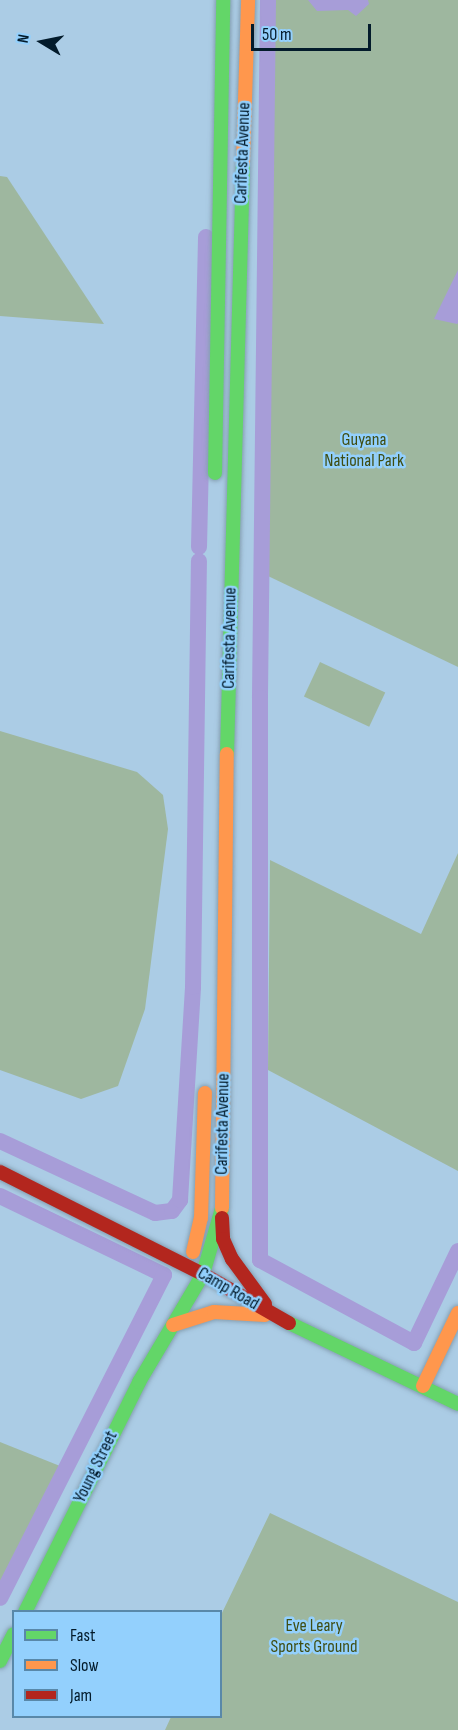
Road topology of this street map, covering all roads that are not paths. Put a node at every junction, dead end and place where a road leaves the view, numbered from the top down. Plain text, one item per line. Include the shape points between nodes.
1 (223, 0) edge
2 (248, 0) edge
3 (215, 493) dead end
4 (205, 1075) dead end
5 (0, 1172) edge
6 (222, 1211) junction
7 (201, 1218) junction
8 (135, 1240) junction
9 (190, 1268) junction
10 (203, 1274) junction
11 (458, 1312) edge
12 (278, 1318) junction
13 (173, 1325) junction
14 (423, 1386) junction
15 (458, 1404) edge
16 (25, 1610) edge
17 (12, 1638) edge
18 (0, 1661) edge

1 - 3 main road, Carifesta Avenue
2 - 6 main road, Carifesta Avenue via 226,778
4 - 7 main road, Carifesta Avenue
5 - 8 main road, Camp Road
6 - 10 main road, Carifesta Avenue
6 - 12 main road via 223,1239 232,1259 250,1290
7 - 8 main road via 175,1241
7 - 9 main road, Carifesta Avenue
8 - 9 main road, Camp Road
9 - 10 main road, Camp Road
9 - 13 main road, Young Street
10 - 12 main road, Camp Road
10 - 13 main road, Young Street
11 - 14 main road
12 - 13 main road via 245,1311 214,1312
12 - 14 main road, Camp Road
13 - 16 main road, Young Street via 118,1423
14 - 15 main road, Camp Road
17 - 18 main road

